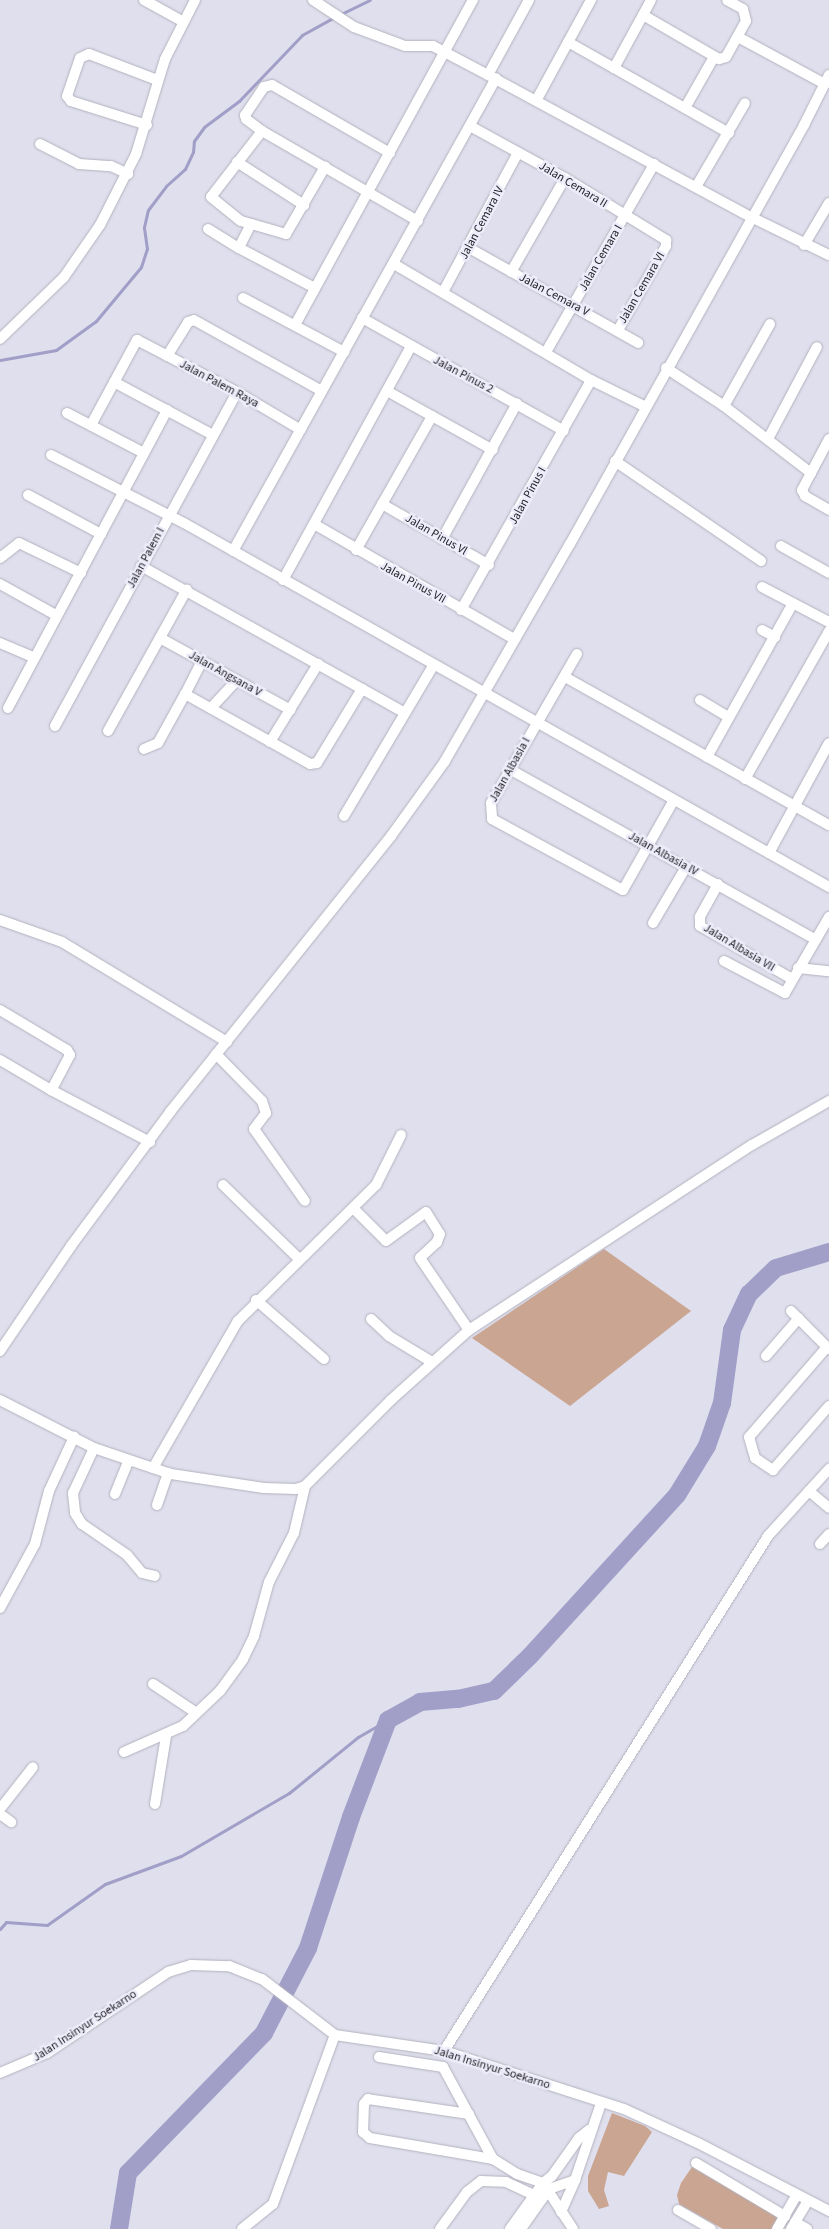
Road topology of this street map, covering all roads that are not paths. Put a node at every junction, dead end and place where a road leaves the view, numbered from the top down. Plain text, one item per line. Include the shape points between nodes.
1 (144, 0) edge
2 (195, 0) edge
3 (313, 0) edge
4 (473, 0) edge
5 (529, 0) edge
6 (591, 0) edge
7 (651, 0) edge
8 (727, 0) edge
9 (643, 15) junction
10 (182, 22) junction
11 (738, 36) junction
12 (568, 42) junction
13 (444, 52) junction
14 (714, 57) junction
15 (614, 68) junction
16 (492, 76) junction
17 (157, 80) junction
18 (827, 80) edge
19 (536, 99) junction
20 (746, 102) dead end
21 (685, 108) junction
22 (147, 125) junction
23 (470, 126) junction
24 (262, 131) junction
25 (729, 133) junction
26 (40, 144) dead end
27 (390, 153) junction
28 (518, 153) junction
29 (237, 162) junction
30 (654, 164) junction
31 (325, 167) junction
32 (128, 174) junction
33 (565, 178) junction
34 (696, 187) junction
35 (369, 193) junction
36 (829, 203) edge
37 (304, 205) junction
38 (625, 216) junction
39 (751, 218) junction
40 (418, 221) junction
41 (250, 224) junction
42 (208, 228) dead end
43 (804, 245) junction
44 (666, 246) joint
45 (239, 248) junction
46 (469, 248) junction
47 (829, 255) edge
48 (394, 264) junction
49 (511, 272) junction
50 (315, 288) junction
51 (443, 292) junction
52 (244, 298) dead end
53 (573, 305) junction
54 (362, 318) junction
55 (770, 324) dead end
56 (295, 326) junction
57 (618, 330) junction
58 (0, 339) edge
59 (638, 343) dead end
60 (411, 346) junction
61 (817, 347) dead end
62 (344, 352) junction
63 (546, 352) junction
64 (167, 356) junction
65 (666, 368) junction
66 (591, 380) junction
67 (114, 382) junction
68 (322, 391) junction
69 (237, 392) junction
70 (387, 392) junction
71 (517, 404) junction
72 (644, 406) junction
73 (724, 406) junction
74 (167, 410) junction
75 (67, 413) dead end
76 (432, 416) junction
77 (91, 425) junction
78 (301, 430) junction
79 (564, 431) junction
80 (213, 435) junction
81 (768, 439) junction
82 (829, 439) edge
83 (493, 450) junction
84 (142, 452) junction
85 (51, 456) dead end
86 (615, 460) junction
87 (811, 473) junction
88 (123, 492) junction
89 (28, 495) dead end
90 (382, 504) junction
91 (829, 510) edge
92 (169, 514) junction
93 (314, 524) junction
94 (101, 534) junction
95 (442, 539) junction
96 (781, 546) dead end
97 (356, 550) junction
98 (233, 551) junction
99 (0, 558) edge
100 (760, 561) dead end
101 (489, 565) junction
102 (142, 566) junction
103 (80, 573) junction
104 (829, 573) edge
105 (283, 580) junction
106 (0, 584) edge
107 (762, 587) dead end
108 (187, 589) junction
109 (793, 603) junction
110 (461, 610) junction
111 (56, 615) junction
112 (829, 622) edge
113 (762, 630) dead end
114 (829, 631) edge
115 (775, 637) junction
116 (160, 638) junction
117 (514, 640) junction
118 (0, 643) edge
119 (577, 654) dead end
120 (33, 657) junction
121 (202, 661) junction
122 (318, 664) junction
123 (433, 666) junction
124 (565, 677) junction
125 (236, 680) junction
126 (362, 689) junction
127 (185, 694) junction
128 (484, 694) junction
129 (700, 700) dead end
130 (8, 708) dead end
131 (211, 708) junction
132 (291, 710) junction
133 (405, 713) junction
134 (728, 717) junction
135 (536, 722) junction
136 (56, 726) dead end
137 (108, 731) dead end
138 (270, 742) junction
139 (829, 743) edge
140 (144, 749) dead end
141 (707, 757) junction
142 (511, 770) junction
143 (745, 779) junction
144 (674, 800) junction
145 (795, 806) junction
146 (344, 816) dead end
147 (829, 825) edge
148 (650, 847) junction
149 (769, 853) junction
150 (686, 867) junction
151 (718, 884) junction
152 (829, 887) edge
153 (829, 916) edge
154 (0, 920) edge
155 (653, 923) dead end
156 (815, 939) junction
157 (724, 961) dead end
158 (798, 968) junction
159 (829, 971) edge
160 (792, 979) junction
161 (0, 1010) edge
162 (226, 1042) junction
163 (216, 1054) junction
164 (0, 1060) edge
165 (52, 1090) junction
166 (829, 1101) edge
167 (401, 1134) dead end
168 (150, 1142) junction
169 (222, 1185) dead end
170 (305, 1201) dead end
171 (354, 1209) junction
172 (299, 1259) junction
173 (256, 1300) junction
174 (372, 1319) dead end
175 (469, 1330) junction
176 (828, 1348) edge
177 (0, 1351) edge
178 (766, 1356) dead end
179 (324, 1359) dead end
180 (432, 1362) junction
181 (0, 1400) edge
182 (829, 1406) edge
183 (74, 1437) junction
184 (94, 1448) junction
185 (128, 1462) junction
186 (153, 1468) junction
187 (829, 1469) edge
188 (168, 1473) junction
189 (306, 1486) junction
190 (810, 1491) junction
191 (115, 1494) dead end
192 (157, 1505) dead end
193 (829, 1508) edge
194 (829, 1534) edge
195 (820, 1544) dead end
196 (155, 1576) dead end
197 (0, 1608) edge
198 (153, 1684) dead end
199 (195, 1712) junction
200 (166, 1736) junction
201 (124, 1752) dead end
202 (33, 1767) dead end
203 (155, 1804) dead end
204 (0, 1809) edge
205 (0, 1814) edge
206 (11, 1822) dead end
207 (335, 2035) junction
208 (444, 2051) junction
209 (379, 2057) dead end
210 (0, 2072) edge
211 (604, 2103) junction
212 (470, 2114) junction
213 (589, 2130) junction
214 (493, 2159) junction
215 (696, 2163) dead end
216 (575, 2180) junction
217 (546, 2186) junction
218 (797, 2195) junction
219 (538, 2196) junction
220 (808, 2201) junction
221 (678, 2210) dead end
222 (829, 2211) edge
223 (561, 2212) junction
224 (785, 2216) junction
225 (793, 2226) edge
226 (242, 2229) edge
227 (440, 2229) edge
228 (510, 2229) edge
229 (521, 2229) edge
230 (573, 2229) edge
231 (711, 2229) edge
232 (777, 2229) edge
233 (807, 2229) edge

1 - 10 street
2 - 10 street
3 - 13 street via 342,22 404,46 426,45
4 - 13 street
5 - 16 street
6 - 12 street
7 - 9 street
8 - 11 street via 746,11 746,21
9 - 14 street
9 - 15 street
10 - 17 street
11 - 14 street via 726,57
11 - 18 street
12 - 15 street
12 - 19 street
13 - 16 street
13 - 27 street
14 - 21 street
15 - 21 street
16 - 19 street
16 - 23 street
17 - 22 street
17 - 22 street via 89,54 80,58 67,96 71,101
18 - 39 street
19 - 30 street
20 - 25 street
21 - 25 street
22 - 32 street
23 - 28 street, Jalan Cemara II
23 - 40 street
24 - 27 street via 246,119 246,115 268,84
24 - 29 street
24 - 31 street
25 - 34 street
26 - 32 street via 79,164 111,166
27 - 35 street
28 - 33 street, Jalan Cemara II
28 - 46 street, Jalan Cemara IV
29 - 37 street
29 - 41 street via 211,201
30 - 34 street
30 - 38 street, Jalan Cemara I
31 - 35 street
31 - 37 street
32 - 58 street via 100,225 64,277
33 - 38 street, Jalan Cemara II
33 - 49 street
34 - 39 street
35 - 40 street
35 - 50 street
36 - 43 street
37 - 41 street via 286,234
38 - 44 street, Jalan Cemara II via 666,240
38 - 53 street, Jalan Cemara I
39 - 43 street
39 - 65 street
40 - 48 street
41 - 45 street
42 - 45 street
43 - 47 street
44 - 57 street, Jalan Cemara VI
45 - 50 street
46 - 49 street, Jalan Cemara V
46 - 51 street, Jalan Cemara IV
48 - 51 street
48 - 54 street
49 - 53 street, Jalan Cemara V
50 - 56 street
51 - 63 street
52 - 56 street
53 - 57 street, Jalan Cemara V
53 - 63 street, Jalan Cemara I
54 - 60 street, Jalan Pinus 2
54 - 62 street
55 - 73 street
56 - 62 street
57 - 59 street, Jalan Cemara V
60 - 70 street
60 - 71 street, Jalan Pinus 2
61 - 81 street
62 - 68 street
63 - 66 street
64 - 67 street, Jalan Palem Raya via 137,340
64 - 68 street via 188,322 194,320
64 - 69 street, Jalan Palem Raya
65 - 72 street
65 - 73 street
66 - 72 street
66 - 79 street, Jalan Pinus I
67 - 74 street
67 - 77 street
68 - 78 street
69 - 78 street, Jalan Palem Raya
69 - 80 street, Jalan Palem I
70 - 76 street
70 - 93 street
71 - 79 street, Jalan Pinus 2
71 - 83 street
72 - 86 street
73 - 81 street
74 - 80 street
74 - 84 street
75 - 77 street
76 - 83 street
76 - 90 street
77 - 84 street
78 - 98 street
79 - 101 street, Jalan Pinus I
80 - 92 street, Jalan Palem I
81 - 87 street
82 - 87 street
83 - 95 street
84 - 88 street
85 - 88 street
86 - 100 street
86 - 117 street
87 - 91 street via 802,490 805,496
88 - 92 street
88 - 94 street
89 - 94 street
90 - 95 street, Jalan Pinus Vl
90 - 97 street
92 - 98 street
92 - 102 street, Jalan Palem I
93 - 97 street, Jalan Pinus VII
93 - 105 street
94 - 103 street
95 - 101 street, Jalan Pinus Vl
96 - 104 street
97 - 110 street, Jalan Pinus VII
98 - 105 street
99 - 103 street via 19,543
101 - 110 street, Jalan Pinus I
102 - 108 street
102 - 136 street, Jalan Palem I
103 - 111 street
105 - 123 street
106 - 111 street
107 - 109 street
108 - 116 street
108 - 122 street
109 - 112 street
109 - 115 street
110 - 117 street, Jalan Pinus VII
111 - 120 street
113 - 115 street
114 - 143 street
115 - 134 street
116 - 121 street, Jalan Angsana V
116 - 137 street
117 - 128 street
118 - 120 street
119 - 124 street, Jalan Albasia I
120 - 130 street
121 - 125 street, Jalan Angsana V
121 - 127 street
122 - 126 street
122 - 132 street
123 - 128 street
123 - 133 street
124 - 135 street, Jalan Albasia I
124 - 141 street
125 - 131 street
125 - 132 street, Jalan Angsana V
126 - 133 street
126 - 138 street via 317,763 310,764
127 - 131 street
127 - 140 street via 158,743
128 - 135 street
128 - 162 street via 416,803
129 - 134 street
131 - 138 street
132 - 138 street
133 - 146 street
134 - 141 street
135 - 142 street, Jalan Albasia I
135 - 144 street
139 - 145 street
141 - 143 street
142 - 148 street, Jalan Albasia lV
142 - 148 street, Jalan Albasia I via 489,807 492,819 616,887 626,889
143 - 145 street
144 - 148 street
144 - 149 street
145 - 147 street
145 - 149 street
148 - 150 street, Jalan Albasia lV
149 - 152 street
150 - 151 street, Jalan Albasia lV
150 - 155 street
151 - 156 street, Jalan Albasia lV
151 - 160 street, Jalan Albasia VII via 700,917 700,926
153 - 156 street
154 - 162 street via 76,949
156 - 158 street
157 - 160 street via 782,993
158 - 159 street
158 - 160 street
161 - 165 street via 70,1052
162 - 163 street
163 - 168 street
163 - 170 street via 262,1101 266,1113 255,1131
164 - 165 street
165 - 168 street
166 - 175 street via 752,1144
167 - 171 street via 376,1185
168 - 177 street via 71,1246
169 - 172 street
171 - 172 street
171 - 175 street via 386,1241 426,1212 440,1234 437,1242 420,1258
172 - 173 street
173 - 179 street
173 - 186 street via 225,1342
174 - 180 street via 389,1336
175 - 180 street
176 - 178 street via 795,1315
176 - 182 street via 750,1437 754,1458 773,1470
180 - 189 street
181 - 183 street
183 - 184 street
183 - 197 street via 49,1491 36,1544
184 - 185 street
184 - 196 street via 72,1493 75,1513 82,1524 127,1555 142,1573
185 - 186 street
185 - 191 street
186 - 188 street
187 - 190 street
188 - 189 street via 264,1488 296,1489
188 - 192 street
189 - 199 street via 296,1525 270,1582 247,1652 220,1692
190 - 193 street
190 - 208 street via 768,1536
194 - 195 street
198 - 199 street
199 - 200 street via 183,1726
200 - 201 street
200 - 203 street
202 - 204 street
205 - 206 street
207 - 208 street, Jalan Insinyur Soekarno
207 - 210 street, Jalan Insinyur Soekarno via 262,1979 216,1964 179,1968 143,1987 47,2053
207 - 226 street via 274,2200
208 - 211 street, Jalan Insinyur Soekarno
209 - 212 street via 442,2067
211 - 213 street
211 - 218 street, Jalan Insinyur Soekarno via 698,2143
212 - 214 street
212 - 214 street via 368,2099 364,2104 363,2132 370,2138
213 - 216 street
213 - 217 street via 579,2138
214 - 217 street
215 - 224 street
216 - 217 street
216 - 223 street
217 - 219 street
217 - 223 street
218 - 220 street, Jalan Insinyur Soekarno
218 - 224 street
219 - 227 street via 498,2180 481,2181 467,2192
219 - 228 street
219 - 229 street
220 - 222 street, Jalan Insinyur Soekarno
220 - 225 street
221 - 231 street
223 - 230 street
224 - 232 street
225 - 233 street

